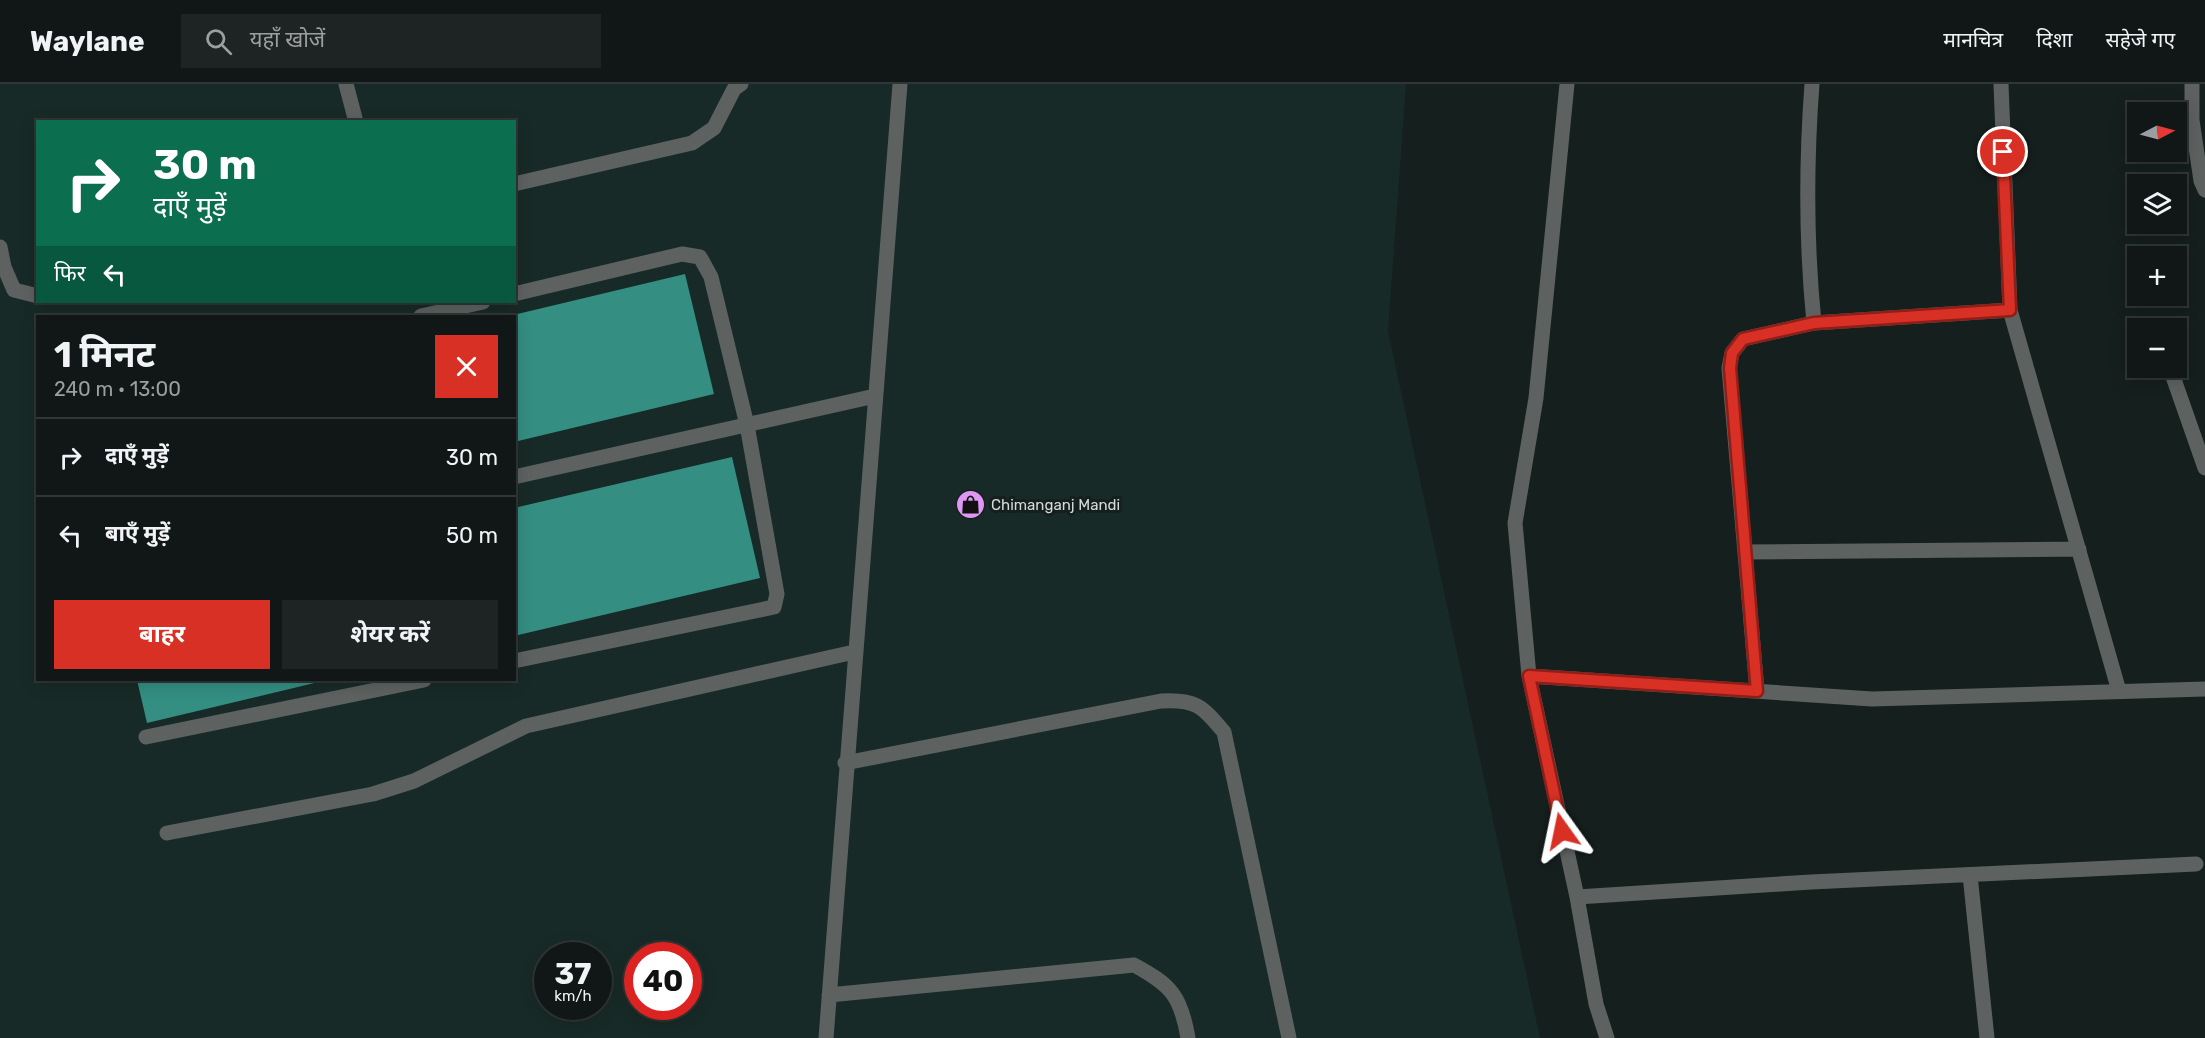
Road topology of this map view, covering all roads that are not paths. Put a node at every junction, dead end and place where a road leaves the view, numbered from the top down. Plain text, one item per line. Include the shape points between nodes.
1 (346, 84) edge
2 (741, 84) edge
3 (900, 84) edge
4 (1567, 84) edge
5 (1812, 84) edge
6 (2001, 84) edge
7 (2192, 84) edge
8 (355, 120) edge
9 (516, 184) edge
10 (2205, 190) edge
11 (0, 247) edge
12 (516, 294) edge
13 (36, 296) edge
14 (479, 303) edge
15 (2010, 310) junction
16 (425, 315) edge
17 (1814, 323) junction
18 (2174, 378) edge
19 (875, 396) junction
20 (747, 424) junction
21 (2205, 468) edge
22 (516, 477) edge
23 (2079, 549) junction
24 (1745, 552) junction
25 (854, 652) junction
26 (516, 661) edge
27 (1529, 676) junction
28 (419, 681) edge
29 (2205, 688) edge
30 (1757, 691) junction
31 (2120, 691) junction
32 (146, 737) dead end
33 (845, 763) junction
34 (167, 833) dead end
35 (2196, 864) dead end
36 (1970, 875) junction
37 (1576, 897) junction
38 (829, 995) junction
39 (1596, 1004) junction
40 (826, 1038) edge
41 (1188, 1038) edge
42 (1289, 1038) edge
43 (1596, 1038) edge
44 (1607, 1038) edge
45 (1987, 1038) edge

1 - 8 street
2 - 9 street via 734,88 714,128 692,143
3 - 19 street
4 - 27 street via 1536,398 1515,523
5 - 17 street via 1806,159
6 - 15 street
7 - 10 street via 2192,120
11 - 13 street via 14,290
12 - 20 street via 682,254 700,257 711,277
14 - 16 street
15 - 17 street
15 - 23 street
17 - 24 street via 1743,339 1732,353
18 - 21 street
19 - 20 street
19 - 25 street
20 - 22 street
20 - 26 street via 777,594 774,607
23 - 24 street
23 - 31 street
24 - 30 street
25 - 33 street
25 - 34 street via 526,726 414,781 374,795
27 - 30 street
27 - 37 street
28 - 32 street
29 - 31 street
30 - 31 street via 1872,699
33 - 38 street
33 - 42 street via 1161,701 1185,700 1203,708 1224,732
35 - 36 street
36 - 37 street
36 - 45 street
37 - 39 street
38 - 40 street
38 - 41 street via 1134,965 1163,981 1183,1010
39 - 43 street
39 - 44 street

